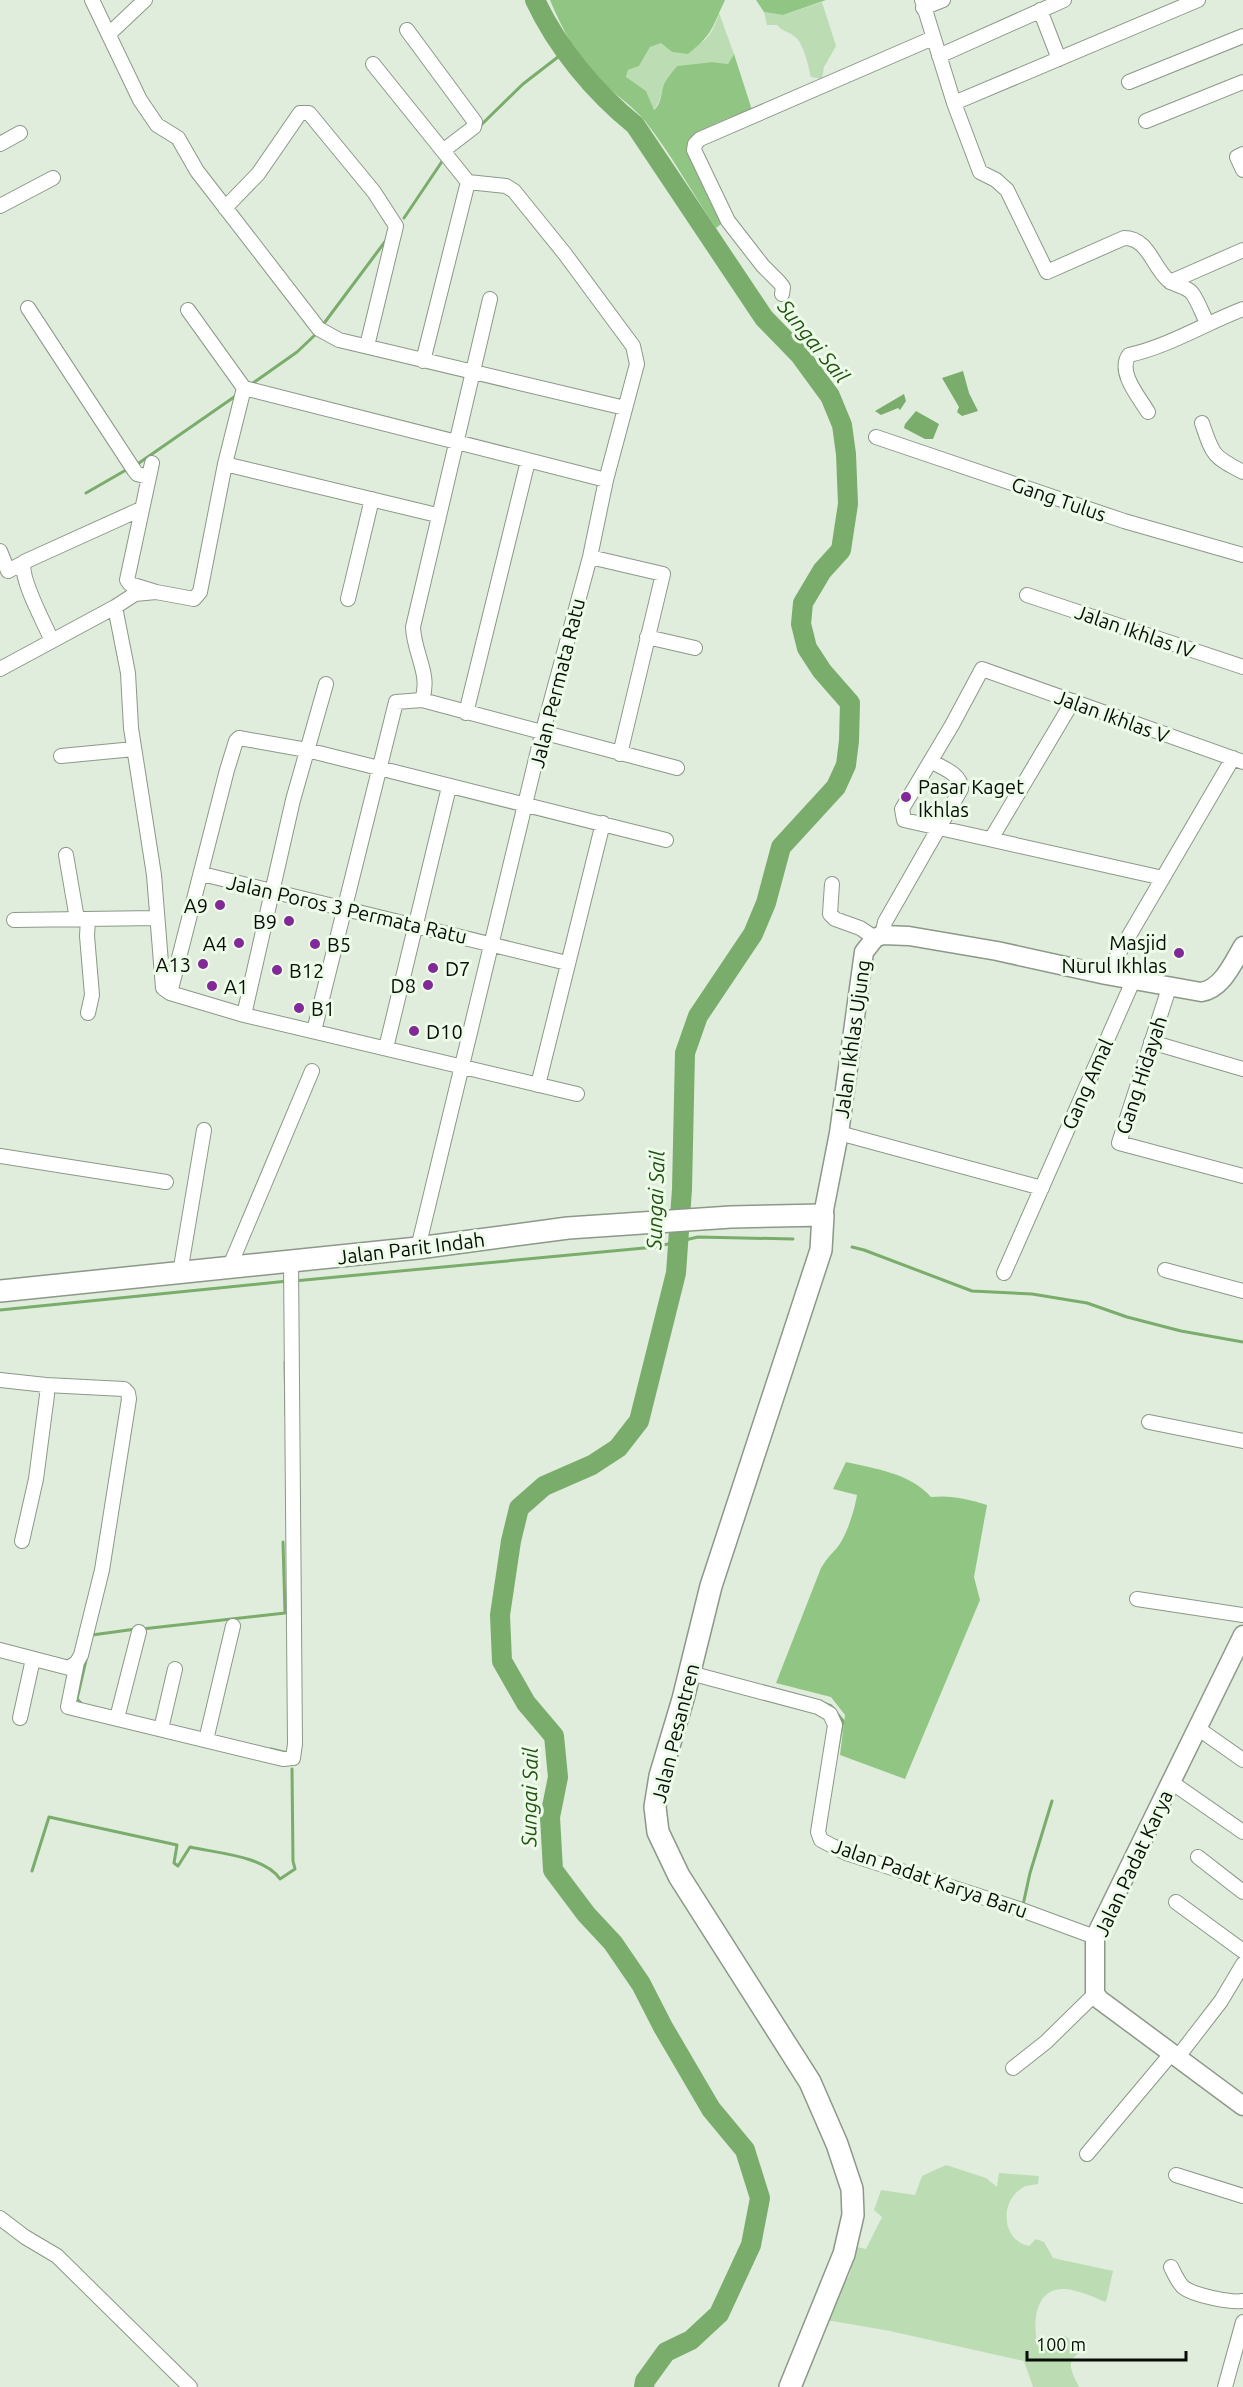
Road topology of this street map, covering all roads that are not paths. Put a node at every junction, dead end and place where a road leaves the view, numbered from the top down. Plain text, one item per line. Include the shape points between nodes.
1 (92, 0) edge
2 (145, 0) edge
3 (943, 0) edge
4 (1064, 0) edge
5 (1198, 0) edge
6 (922, 4) edge
7 (1175, 5) edge
8 (1040, 10) junction
9 (407, 30) dead end
10 (109, 34) junction
11 (1243, 36) edge
12 (933, 38) junction
13 (939, 56) junction
14 (1059, 59) junction
15 (373, 64) dead end
16 (1129, 82) dead end
17 (1243, 82) edge
18 (954, 103) junction
19 (1146, 121) dead end
20 (20, 133) dead end
21 (0, 144) edge
22 (444, 150) junction
23 (1243, 154) edge
24 (1243, 170) edge
25 (53, 178) dead end
26 (468, 182) junction
27 (0, 206) edge
28 (225, 208) junction
29 (1243, 250) edge
30 (1170, 282) junction
31 (782, 294) dead end
32 (490, 298) dead end
33 (28, 308) dead end
34 (1243, 309) edge
35 (189, 310) dead end
36 (1207, 323) junction
37 (367, 345) junction
38 (423, 361) junction
39 (474, 372) junction
40 (244, 388) junction
41 (625, 408) junction
42 (1148, 412) dead end
43 (1202, 423) dead end
44 (876, 437) dead end
45 (456, 442) junction
46 (528, 461) junction
47 (152, 463) dead end
48 (225, 464) junction
49 (1243, 472) edge
50 (148, 477) junction
51 (606, 480) junction
52 (372, 499) junction
53 (141, 508) junction
54 (437, 515) junction
55 (0, 551) edge
56 (1243, 555) edge
57 (590, 557) junction
58 (23, 563) junction
59 (156, 592) junction
60 (1027, 595) dead end
61 (348, 599) dead end
62 (116, 607) junction
63 (647, 637) junction
64 (52, 641) junction
65 (695, 648) dead end
66 (1243, 667) edge
67 (0, 669) edge
68 (326, 684) dead end
69 (422, 700) junction
70 (1073, 701) junction
71 (466, 713) junction
72 (543, 734) junction
73 (134, 749) junction
74 (307, 750) junction
75 (620, 754) junction
76 (61, 756) dead end
77 (1238, 760) edge
78 (931, 761) junction
79 (677, 768) dead end
80 (380, 769) junction
81 (449, 787) junction
82 (527, 804) junction
83 (603, 823) junction
84 (938, 826) junction
85 (991, 839) junction
86 (666, 840) dead end
87 (66, 855) dead end
88 (202, 874) junction
89 (1163, 878) junction
90 (832, 884) dead end
91 (273, 891) junction
92 (345, 908) junction
93 (156, 918) junction
94 (83, 919) junction
95 (14, 920) dead end
96 (416, 925) junction
97 (878, 937) junction
98 (491, 944) junction
99 (1243, 946) edge
100 (567, 963) junction
101 (1106, 975) junction
102 (1133, 981) junction
103 (1169, 988) junction
104 (170, 993) junction
105 (88, 1012) dead end
106 (244, 1015) junction
107 (314, 1031) junction
108 (1151, 1042) junction
109 (386, 1048) junction
110 (461, 1066) junction
111 (1243, 1069) edge
112 (312, 1071) dead end
113 (538, 1085) junction
114 (577, 1094) dead end
115 (204, 1130) dead end
116 (839, 1134) junction
117 (0, 1156) edge
118 (1243, 1176) edge
119 (166, 1182) dead end
120 (1042, 1188) junction
121 (823, 1215) junction
122 (418, 1248) junction
123 (290, 1267) junction
124 (229, 1268) junction
125 (1165, 1270) dead end
126 (180, 1273) junction
127 (1004, 1273) dead end
128 (0, 1291) edge
129 (1243, 1291) edge
130 (0, 1380) edge
131 (46, 1385) junction
132 (1149, 1422) dead end
133 (1243, 1441) edge
134 (22, 1541) dead end
135 (1137, 1599) dead end
136 (1243, 1615) edge
137 (233, 1626) dead end
138 (139, 1632) dead end
139 (1241, 1646) edge
140 (0, 1650) edge
141 (33, 1659) junction
142 (77, 1662) junction
143 (175, 1669) dead end
144 (690, 1673) junction
145 (20, 1718) dead end
146 (117, 1718) junction
147 (1196, 1727) junction
148 (161, 1729) junction
149 (206, 1740) junction
150 (1243, 1760) edge
151 (1171, 1782) junction
152 (1243, 1832) edge
153 (1198, 1857) dead end
154 (1243, 1892) edge
155 (1176, 1902) dead end
156 (1095, 1936) junction
157 (1243, 1951) edge
158 (1243, 1964) edge
159 (1095, 1995) junction
160 (1174, 2056) junction
161 (1013, 2068) dead end
162 (1243, 2106) edge
163 (1087, 2154) dead end
164 (1176, 2175) dead end
165 (1243, 2196) edge
166 (0, 2218) edge
167 (1171, 2267) dead end
168 (1243, 2301) edge
169 (1243, 2322) edge
170 (189, 2387) edge
171 (790, 2387) edge
172 (1225, 2387) edge

1 - 10 street
2 - 10 street
3 - 6 street
4 - 8 street
5 - 7 street
6 - 12 street
7 - 14 street
8 - 13 street
8 - 14 street
9 - 22 street via 475,122 474,127
10 - 28 street via 140,100 157,124 177,138
11 - 16 street
12 - 13 street
12 - 31 street via 695,144 694,150 728,221 783,287
13 - 18 street
14 - 18 street
15 - 22 street
17 - 19 street
18 - 30 street via 980,172 1007,190 1047,272 1131,238 1142,245
20 - 21 street
22 - 26 street
23 - 24 street via 1237,157
25 - 27 street
26 - 38 street
26 - 41 street, Jalan Permata Ratu via 506,186 514,191 633,346 637,364
28 - 37 street via 319,329 339,340
28 - 37 street via 258,174 300,113 309,113 374,192 396,226
29 - 30 street
30 - 36 street via 1193,294
32 - 39 street
33 - 50 street via 134,470
34 - 36 street
35 - 40 street
36 - 42 street via 1125,360 1126,372
37 - 38 street
38 - 39 street
39 - 41 street
39 - 45 street
40 - 45 street
40 - 48 street
41 - 51 street, Jalan Permata Ratu
43 - 49 street via 1215,455
44 - 56 street, Gang Tulus via 1124,521
45 - 46 street
45 - 54 street
46 - 51 street
46 - 71 street
47 - 50 street
48 - 52 street
48 - 59 street via 198,595 190,599
50 - 53 street
51 - 57 street, Jalan Permata Ratu
52 - 54 street
52 - 61 street
53 - 58 street
53 - 59 street via 127,580
54 - 69 street via 412,627 426,683
55 - 58 street via 8,571
57 - 63 street via 663,574
57 - 72 street, Jalan Permata Ratu
58 - 64 street via 25,578
59 - 62 street via 135,594
60 - 66 street, Jalan Ikhlas IV
62 - 64 street
62 - 73 street via 128,673
63 - 65 street
63 - 75 street
64 - 67 street
68 - 74 street
69 - 71 street
69 - 80 street via 394,704
70 - 77 street, Jalan Ikhlas V
70 - 78 street, Jalan Ikhlas V via 982,669
70 - 85 street
71 - 72 street
72 - 75 street
72 - 82 street, Jalan Permata Ratu
73 - 76 street
73 - 93 street via 154,875
74 - 80 street
74 - 88 street via 238,738
74 - 91 street
75 - 79 street
77 - 89 street
78 - 84 street via 962,783
78 - 84 street via 902,813 904,820
80 - 81 street
80 - 92 street
81 - 82 street
81 - 96 street
82 - 83 street
82 - 98 street, Jalan Permata Ratu
83 - 86 street
83 - 100 street
84 - 85 street
84 - 97 street
85 - 89 street
87 - 94 street
88 - 91 street, Jalan Poros 3 Permata Ratu
88 - 104 street
89 - 101 street
90 - 97 street via 830,914
91 - 92 street, Jalan Poros 3 Permata Ratu
91 - 106 street
92 - 96 street, Jalan Poros 3 Permata Ratu
92 - 107 street
93 - 94 street
93 - 104 street via 163,988
94 - 95 street
94 - 105 street via 92,995
96 - 98 street, Jalan Poros 3 Permata Ratu
96 - 109 street
97 - 101 street, Jalan Ikhlas Ujung via 909,936
97 - 116 street, Jalan Ikhlas Ujung via 864,952
98 - 100 street, Jalan Poros 3 Permata Ratu
98 - 110 street, Jalan Permata Ratu
99 - 103 street, Jalan Ikhlas Ujung via 1222,980 1208,991
100 - 113 street
101 - 102 street, Jalan Ikhlas Ujung
102 - 103 street, Jalan Ikhlas Ujung
102 - 120 street, Gang Amal
103 - 108 street, Gang Hidayah
104 - 106 street
106 - 107 street
107 - 109 street
108 - 111 street
108 - 118 street, Gang Hidayah via 1119,1143
109 - 110 street
110 - 113 street
110 - 122 street, Jalan Permata Ratu
112 - 124 street
113 - 114 street
115 - 126 street
116 - 120 street
116 - 121 street, Jalan Ikhlas Ujung
117 - 119 street
120 - 127 street, Gang Amal
121 - 122 main road, Jalan Parit Indah via 568,1228
121 - 144 main road, Jalan Pesantren via 821,1250 711,1586
122 - 123 main road, Jalan Parit Indah
123 - 124 main road, Jalan Parit Indah
123 - 149 street via 296,1750 293,1758 287,1760
124 - 126 main road, Jalan Parit Indah
125 - 129 street
126 - 128 main road, Jalan Parit Indah
130 - 131 street
131 - 134 street via 36,1479
131 - 142 street via 124,1389 129,1395 102,1570
132 - 133 street
135 - 136 street
137 - 149 street
138 - 146 street
139 - 147 street, Jalan Padat Karya
140 - 141 street
141 - 142 street via 69,1668
141 - 145 street
142 - 146 street via 68,1707
143 - 148 street
144 - 156 street, Jalan Padat Karya Baru via 818,1707 830,1714 835,1725 818,1832 820,1840 846,1853
144 - 171 main road, Jalan Pesantren via 660,1776 655,1807 658,1832 679,1876 810,2082 852,2189 853,2215 844,2254
146 - 148 street
147 - 150 street
147 - 151 street, Jalan Padat Karya
148 - 149 street
151 - 152 street
151 - 156 street, Jalan Padat Karya
153 - 154 street
155 - 157 street
156 - 159 street, Jalan Padat Karya
158 - 160 street via 1221,2001
159 - 160 street
159 - 161 street
160 - 162 street
160 - 163 street
164 - 165 street
166 - 170 street via 57,2256
167 - 168 street via 1188,2290 1226,2301
169 - 172 street

